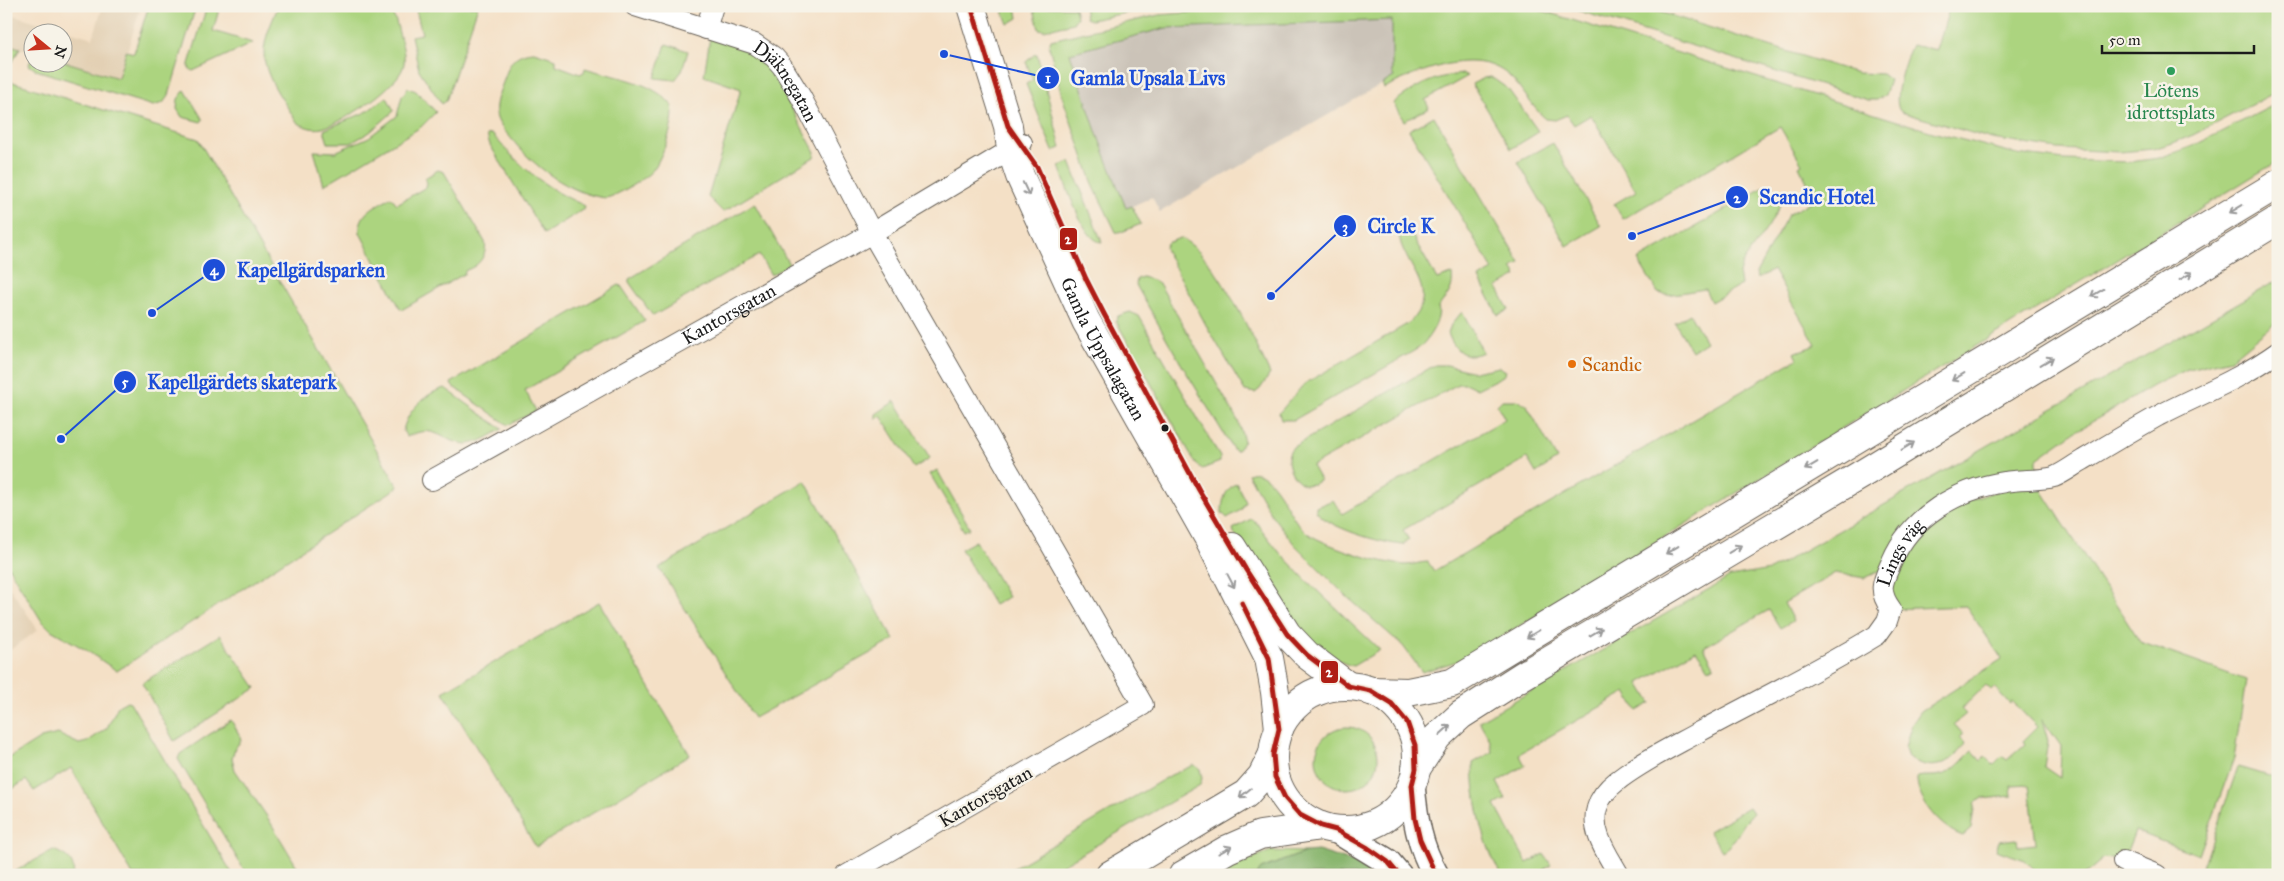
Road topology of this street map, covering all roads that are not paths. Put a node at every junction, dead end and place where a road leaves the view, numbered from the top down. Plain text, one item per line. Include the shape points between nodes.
1 (635, 6) edge
2 (713, 6) edge
3 (971, 6) edge
4 (706, 29) junction
5 (1014, 140) junction
6 (2278, 184) edge
7 (2278, 220) edge
8 (872, 233) junction
9 (915, 309) joint
10 (2278, 352) edge
11 (432, 480) dead end
12 (1359, 689) junction
13 (1276, 742) junction
14 (1414, 777) junction
15 (1328, 828) junction
16 (2123, 861) dead end
17 (847, 875) edge
18 (1110, 875) edge
19 (1183, 875) edge
20 (1400, 875) edge
21 (1436, 875) edge
22 (1619, 875) edge
23 (2157, 875) edge

1 - 4 street, Djäknegatan
2 - 4 street
3 - 5 main road, Gamla Uppsalagatan
4 - 8 street, Djäknegatan via 755,44 782,66
5 - 8 street, Kantorsgatan
5 - 12 main road, Gamla Uppsalagatan via 1037,167 1104,314 1199,490 1286,634 1313,660
5 -> 13 main road, Gamla Uppsalagatan via 1020,176 1086,321 1208,537 1269,658 1275,692
6 -> 12 main road via 1452,683 1408,692
14 -> 7 main road via 1437,737 1461,715
8 - 9 street, Djäknegatan
8 - 11 street, Kantorsgatan
9 - 17 street, Kantorsgatan via 1143,705
10 - 22 street, Lings väg via 2252,371 2159,416 2053,477 1990,485 1969,492 1925,516 1900,546 1884,579 1883,598 1892,609 1877,635 1666,751 1618,780 1605,793 1597,807 1596,826
12 - 13 main road via 1323,690 1301,701 1292,709
12 - 14 main road via 1392,704 1407,722 1416,745
13 - 15 main road via 1276,777 1285,798 1300,815
13 -> 18 main road via 1262,776 1246,794
14 - 15 main road via 1402,802 1373,825 1354,830
14 - 21 street via 1415,819 1420,840
19 -> 15 main road via 1260,835
15 - 20 street via 1388,862
16 - 23 street

